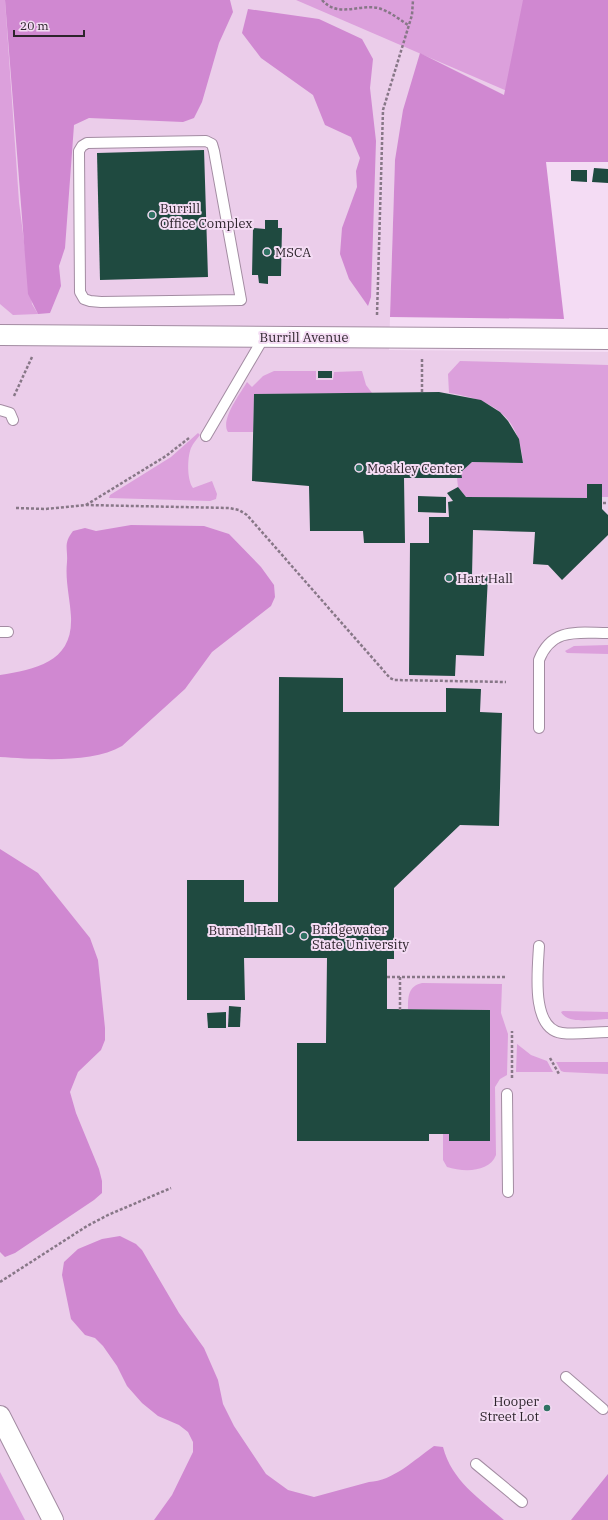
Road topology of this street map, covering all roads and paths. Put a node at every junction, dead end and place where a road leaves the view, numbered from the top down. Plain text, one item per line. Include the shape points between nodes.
1 (322, 0) edge
2 (413, 0) edge
3 (408, 25) junction
4 (241, 300) joint
5 (377, 320) dead end
6 (0, 335) edge
7 (264, 337) junction
8 (608, 340) edge
9 (33, 355) dead end
10 (422, 356) dead end
11 (422, 393) dead end
12 (4, 411) edge
13 (13, 420) dead end
14 (192, 435) dead end
15 (206, 436) dead end
16 (603, 503) dead end
17 (608, 503) edge
18 (86, 505) junction
19 (16, 508) dead end
20 (608, 633) edge
21 (506, 682) dead end
22 (539, 728) dead end
23 (539, 946) dead end
24 (387, 977) dead end
25 (400, 977) junction
26 (507, 977) dead end
27 (400, 1010) dead end
28 (512, 1031) dead end
29 (608, 1032) edge
30 (550, 1058) dead end
31 (559, 1074) dead end
32 (510, 1090) joint
33 (171, 1188) dead end
34 (508, 1192) dead end
35 (0, 1282) edge
36 (566, 1377) dead end
37 (603, 1409) dead end
38 (0, 1416) edge
39 (476, 1464) dead end
40 (522, 1502) dead end
41 (53, 1520) edge

1 - 3 path via 335,10 378,8
2 - 3 path
3 - 5 path via 383,110
4 - 4 lane via 212,144 206,141 166,141 87,143 82,146 79,151 80,292 84,299 90,302
6 - 7 street, Burrill Avenue
7 - 8 street, Burrill Avenue
7 - 15 lane
9 - 12 path
10 - 11 path
12 - 13 lane
14 - 18 path via 166,456
16 - 17 path
18 - 19 path via 45,509
18 - 21 path via 238,510 247,515 390,678
20 - 22 lane via 569,633 549,641 543,649 539,660
23 - 29 lane via 539,1006 542,1017 550,1028 561,1033
24 - 25 path
25 - 26 path
25 - 27 path
28 - 32 path
30 - 31 path
32 - 34 lane
33 - 35 path via 87,1226
36 - 37 lane
38 - 41 street
39 - 40 lane

